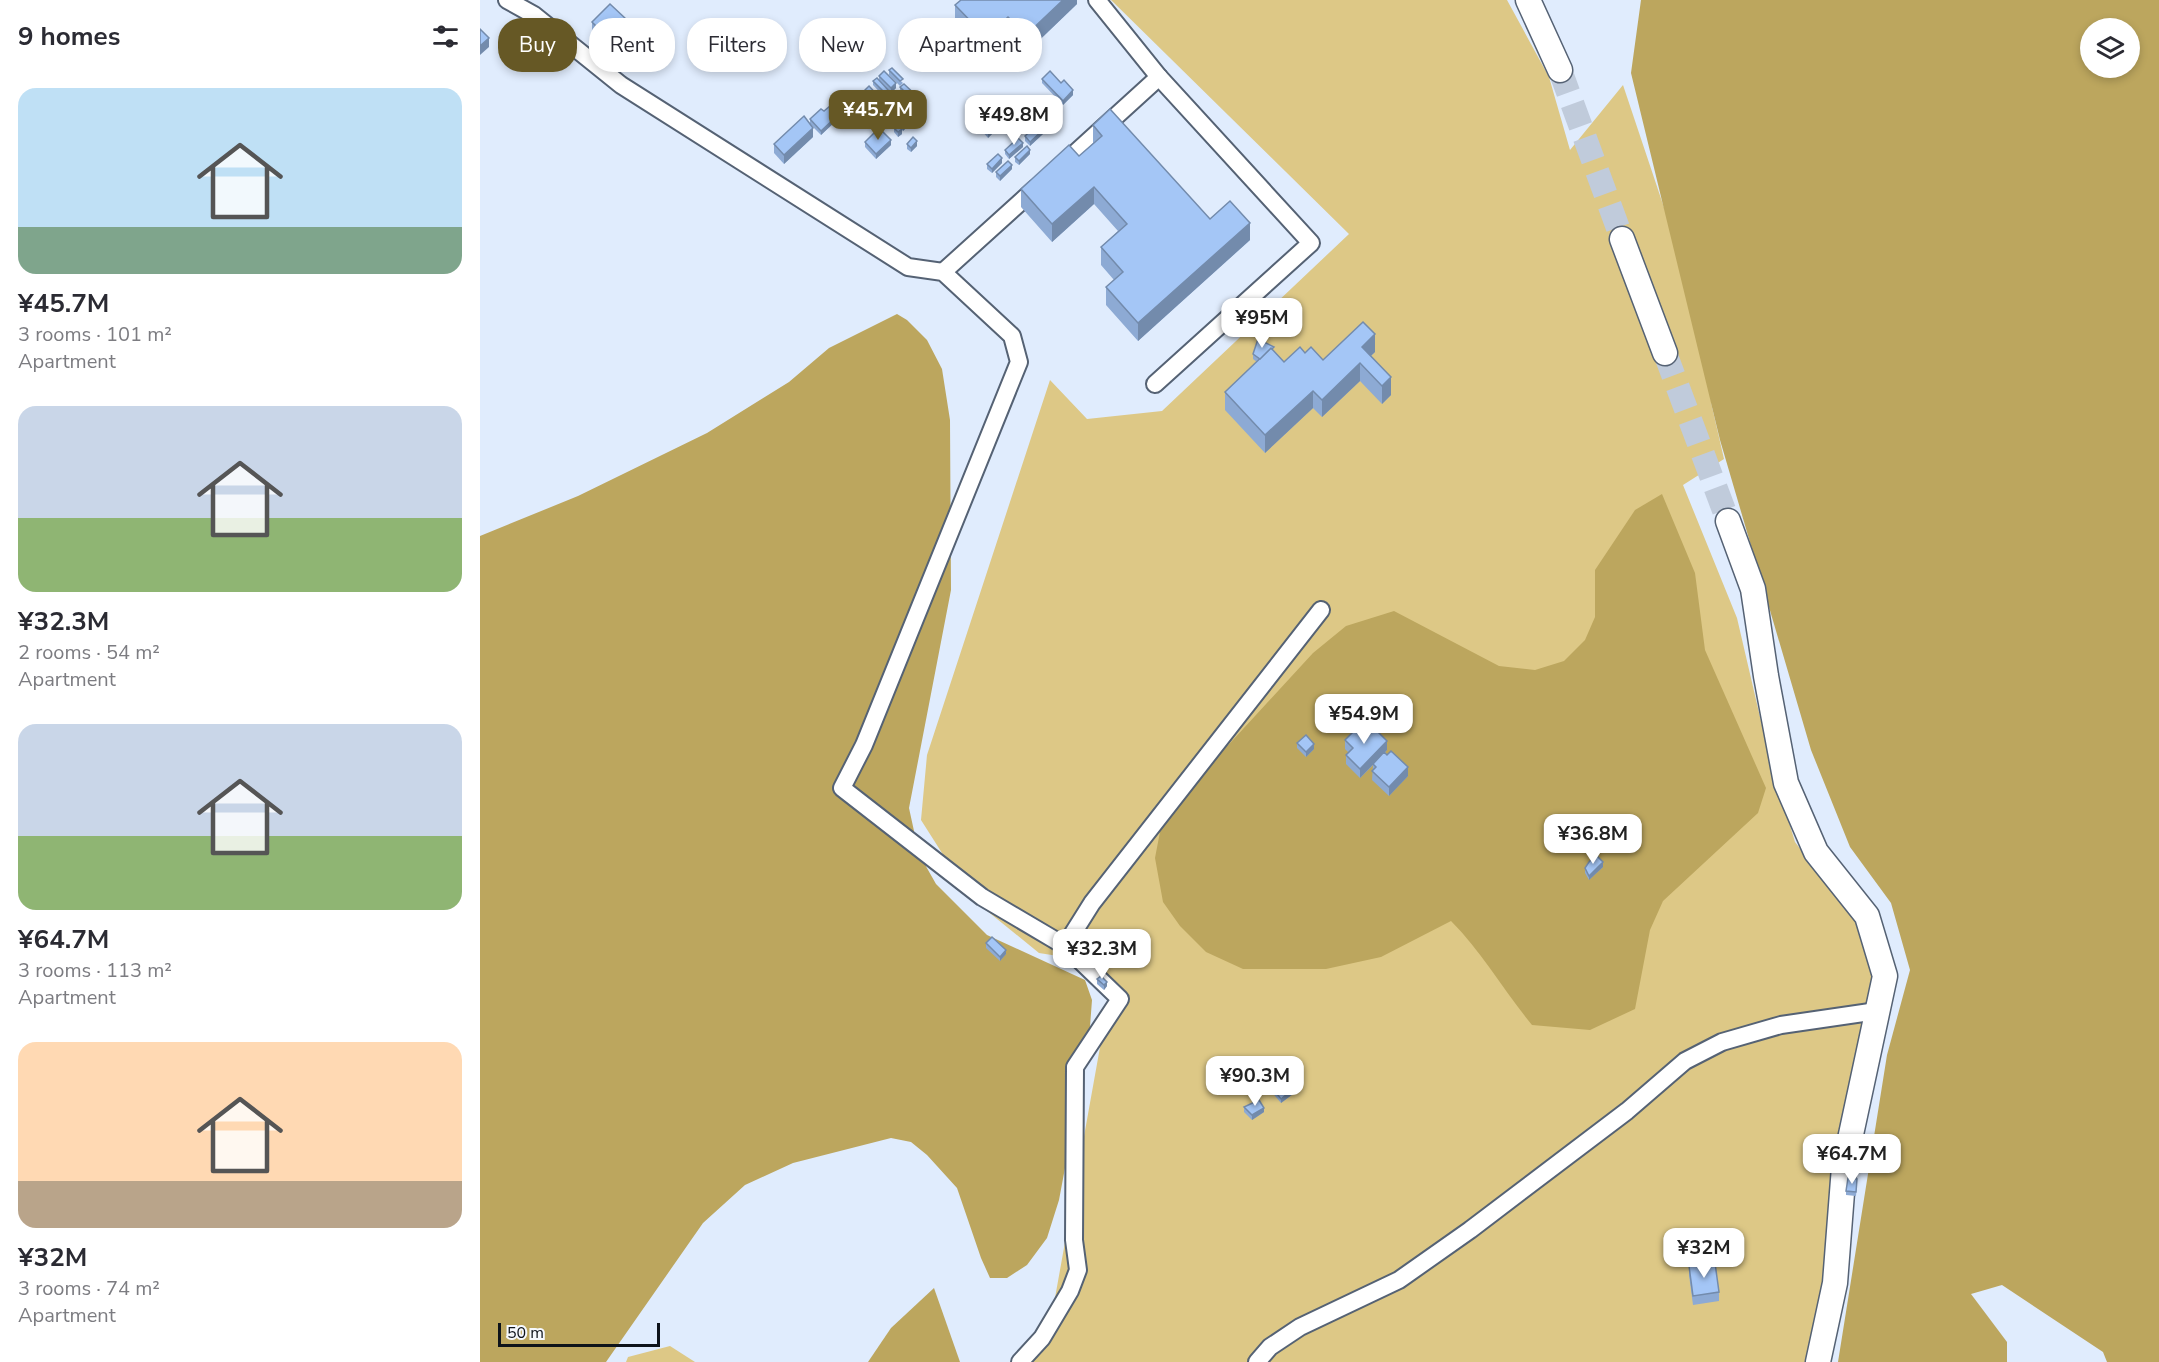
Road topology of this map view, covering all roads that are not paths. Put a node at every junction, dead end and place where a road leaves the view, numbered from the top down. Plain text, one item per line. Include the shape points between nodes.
1 (507, 0) edge
2 (1096, 0) edge
3 (1528, 0) edge
4 (1560, 70) tunnel mouth
5 (1160, 77) junction
6 (1622, 239) tunnel mouth
7 (943, 272) junction
8 (1665, 353) tunnel mouth
9 (1155, 384) dead end
10 (1728, 521) tunnel mouth
11 (1321, 610) dead end
12 (1065, 946) junction
13 (1877, 1011) junction
14 (1020, 1362) edge
15 (1257, 1362) edge
16 (1818, 1362) edge

1 - 7 street via 534,15 621,85 908,267
2 - 5 street
3 - 4 street
5 - 7 street
5 - 9 street via 1311,243
6 - 8 street
7 - 12 street via 1012,336 1019,362 864,745 842,788 981,897
10 - 13 street via 1753,589 1786,783 1816,852 1867,916 1885,976
11 - 12 street via 1092,903
12 - 14 street via 1120,999 1075,1067 1077,1270 1070,1291 1042,1338
13 - 15 street via 1781,1026 1722,1042 1685,1062 1628,1111 1399,1280 1300,1327 1270,1347
13 - 16 street via 1844,1167 1835,1283

